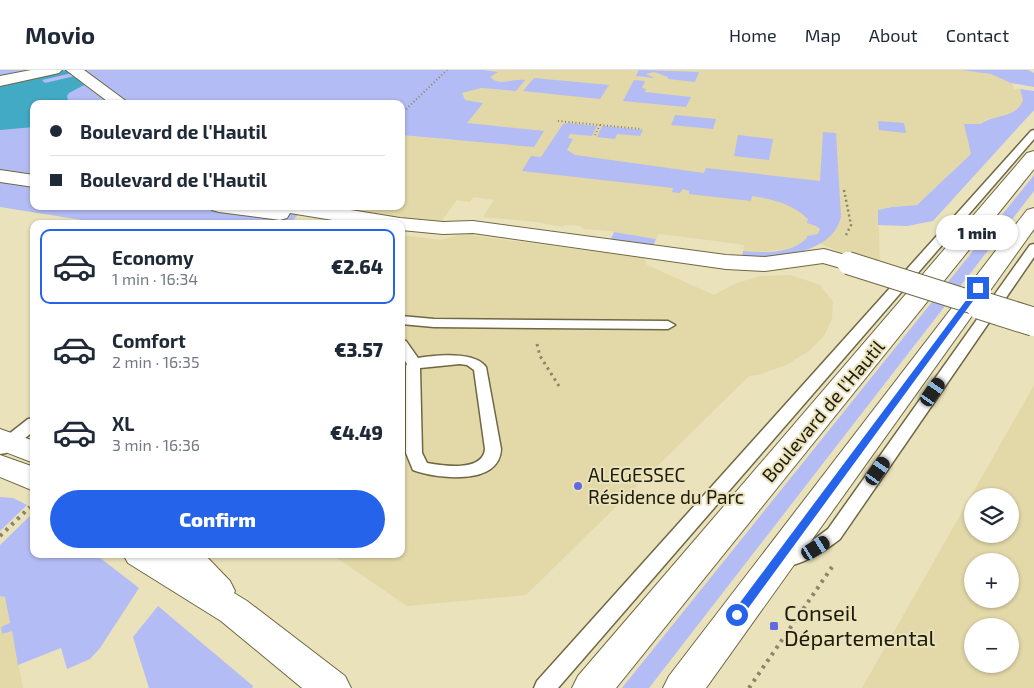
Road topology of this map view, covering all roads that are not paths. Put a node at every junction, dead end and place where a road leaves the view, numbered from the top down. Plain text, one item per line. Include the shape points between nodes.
1 (54, 70) edge
2 (74, 70) edge
3 (0, 81) edge
4 (116, 100) edge
5 (1034, 133) edge
6 (1034, 157) edge
7 (0, 176) edge
8 (30, 180) edge
9 (279, 211) edge
10 (1034, 214) edge
11 (363, 220) edge
12 (405, 224) edge
13 (1034, 248) edge
14 (405, 320) edge
15 (1034, 322) edge
16 (668, 325) dead end
17 (405, 349) edge
18 (416, 364) junction
19 (30, 427) edge
20 (9, 450) edge
21 (30, 492) edge
22 (147, 558) edge
23 (188, 558) edge
24 (775, 563) junction
25 (234, 611) junction
26 (331, 688) edge
27 (545, 688) edge
28 (592, 688) edge
29 (683, 688) edge

1 - 3 main road
2 - 4 main road
5 - 27 lane
6 - 28 main road, Boulevard de l'Hautil
7 - 8 main road
9 - 11 main road
10 - 24 main road
12 - 15 main road, bridge via 472,227 726,262 765,264 824,256
13 - 24 lane via 834,534 816,548
14 - 16 lane
17 - 18 lane
18 - 18 lane via 413,366 414,453 419,466 427,470 476,469 485,465 493,458 494,449 478,365 460,360
19 - 20 lane
20 - 21 main road
22 - 25 main road
23 - 25 main road
24 - 29 main road
25 - 26 main road

